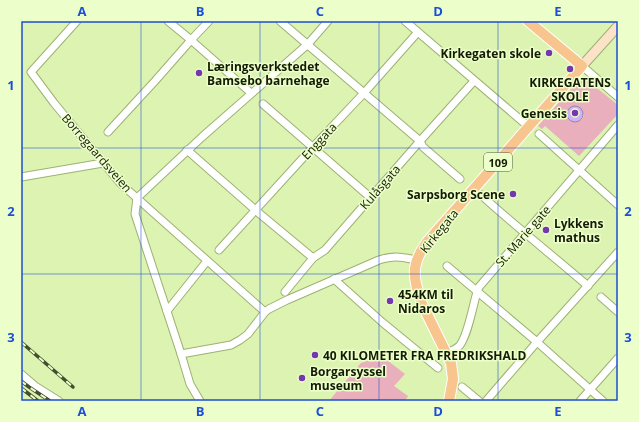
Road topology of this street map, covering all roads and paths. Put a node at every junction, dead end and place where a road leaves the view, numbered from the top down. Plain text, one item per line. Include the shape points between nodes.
1 (77, 21) edge
2 (168, 21) edge
3 (209, 21) edge
4 (280, 21) edge
5 (328, 21) edge
6 (405, 21) edge
7 (531, 22) edge
8 (618, 26) edge
9 (418, 32) junction
10 (191, 40) junction
11 (308, 44) junction
12 (582, 66) junction
13 (474, 81) junction
14 (251, 93) junction
15 (364, 93) junction
16 (618, 97) edge
17 (263, 104) dead end
18 (618, 126) edge
19 (529, 127) junction
20 (108, 132) dead end
21 (539, 134) dead end
22 (420, 141) junction
23 (313, 148) junction
24 (187, 150) junction
25 (103, 163) junction
26 (579, 170) junction
27 (21, 177) edge
28 (460, 179) dead end
29 (480, 194) dead end
30 (137, 198) junction
31 (371, 198) junction
32 (618, 205) edge
33 (256, 210) junction
34 (526, 233) junction
35 (220, 250) dead end
36 (618, 252) edge
37 (313, 258) junction
38 (416, 260) junction
39 (207, 262) junction
40 (447, 266) dead end
41 (334, 279) junction
42 (588, 286) junction
43 (285, 292) dead end
44 (477, 292) junction
45 (601, 297) dead end
46 (167, 310) junction
47 (265, 312) junction
48 (618, 312) edge
49 (537, 342) junction
50 (446, 353) junction
51 (181, 354) junction
52 (618, 358) edge
53 (438, 368) dead end
54 (21, 374) edge
55 (462, 387) dead end
56 (590, 390) junction
57 (59, 401) edge
58 (200, 401) edge
59 (449, 401) edge
60 (479, 401) edge
61 (486, 401) edge
62 (580, 401) edge
63 (603, 401) edge

1 - 25 street, Borregaardsveien via 31,72
2 - 10 street
3 - 10 street
4 - 11 street
5 - 11 street
6 - 9 street
7 - 12 main road
8 - 12 street, Kirkegata
9 - 13 street
9 - 15 street, Enggata
10 - 14 street
10 - 20 street
11 - 14 street
11 - 15 street
12 - 16 street
12 - 19 main road, Kirkegata / 109
13 - 19 street
13 - 22 street, Kulåsgata
14 - 24 street
15 - 22 street
15 - 23 street, Enggata
17 - 23 street
18 - 26 street, St. Marie gate
19 - 38 main road, Kirkegata / 109 via 427,242
21 - 26 street
22 - 28 street via 423,147
22 - 31 street, Kulåsgata
23 - 31 street
23 - 33 street, Enggata
24 - 30 street
24 - 33 street
25 - 27 street
25 - 30 street, Borregaardsveien
26 - 32 street
26 - 34 street, St. Marie gate
29 - 34 street
30 - 39 street
30 - 46 street, Borregaardsveien via 134,214
31 - 37 street, Kulåsgata via 325,250
33 - 35 street, Enggata
33 - 37 street
34 - 42 street
34 - 44 street, St. Marie gate via 479,286
36 - 42 street
37 - 43 street, Kulåsgata
38 - 41 street, Kirkegata via 400,256 389,257
38 - 50 main road via 416,284 422,304
39 - 46 street
39 - 47 street
40 - 44 street
41 - 47 street, Kirkegata
41 - 53 street
42 - 49 street
44 - 49 street
44 - 50 street, St. Marie gate via 465,337 460,345
45 - 48 street
46 - 51 street, Borregaardsveien
47 - 51 street via 248,334 231,345
49 - 56 street
49 - 61 street
50 - 59 main road via 453,379
51 - 58 street, Borregaardsveien via 190,384
52 - 56 street
54 - 57 street
55 - 60 street
56 - 62 street
56 - 63 street

